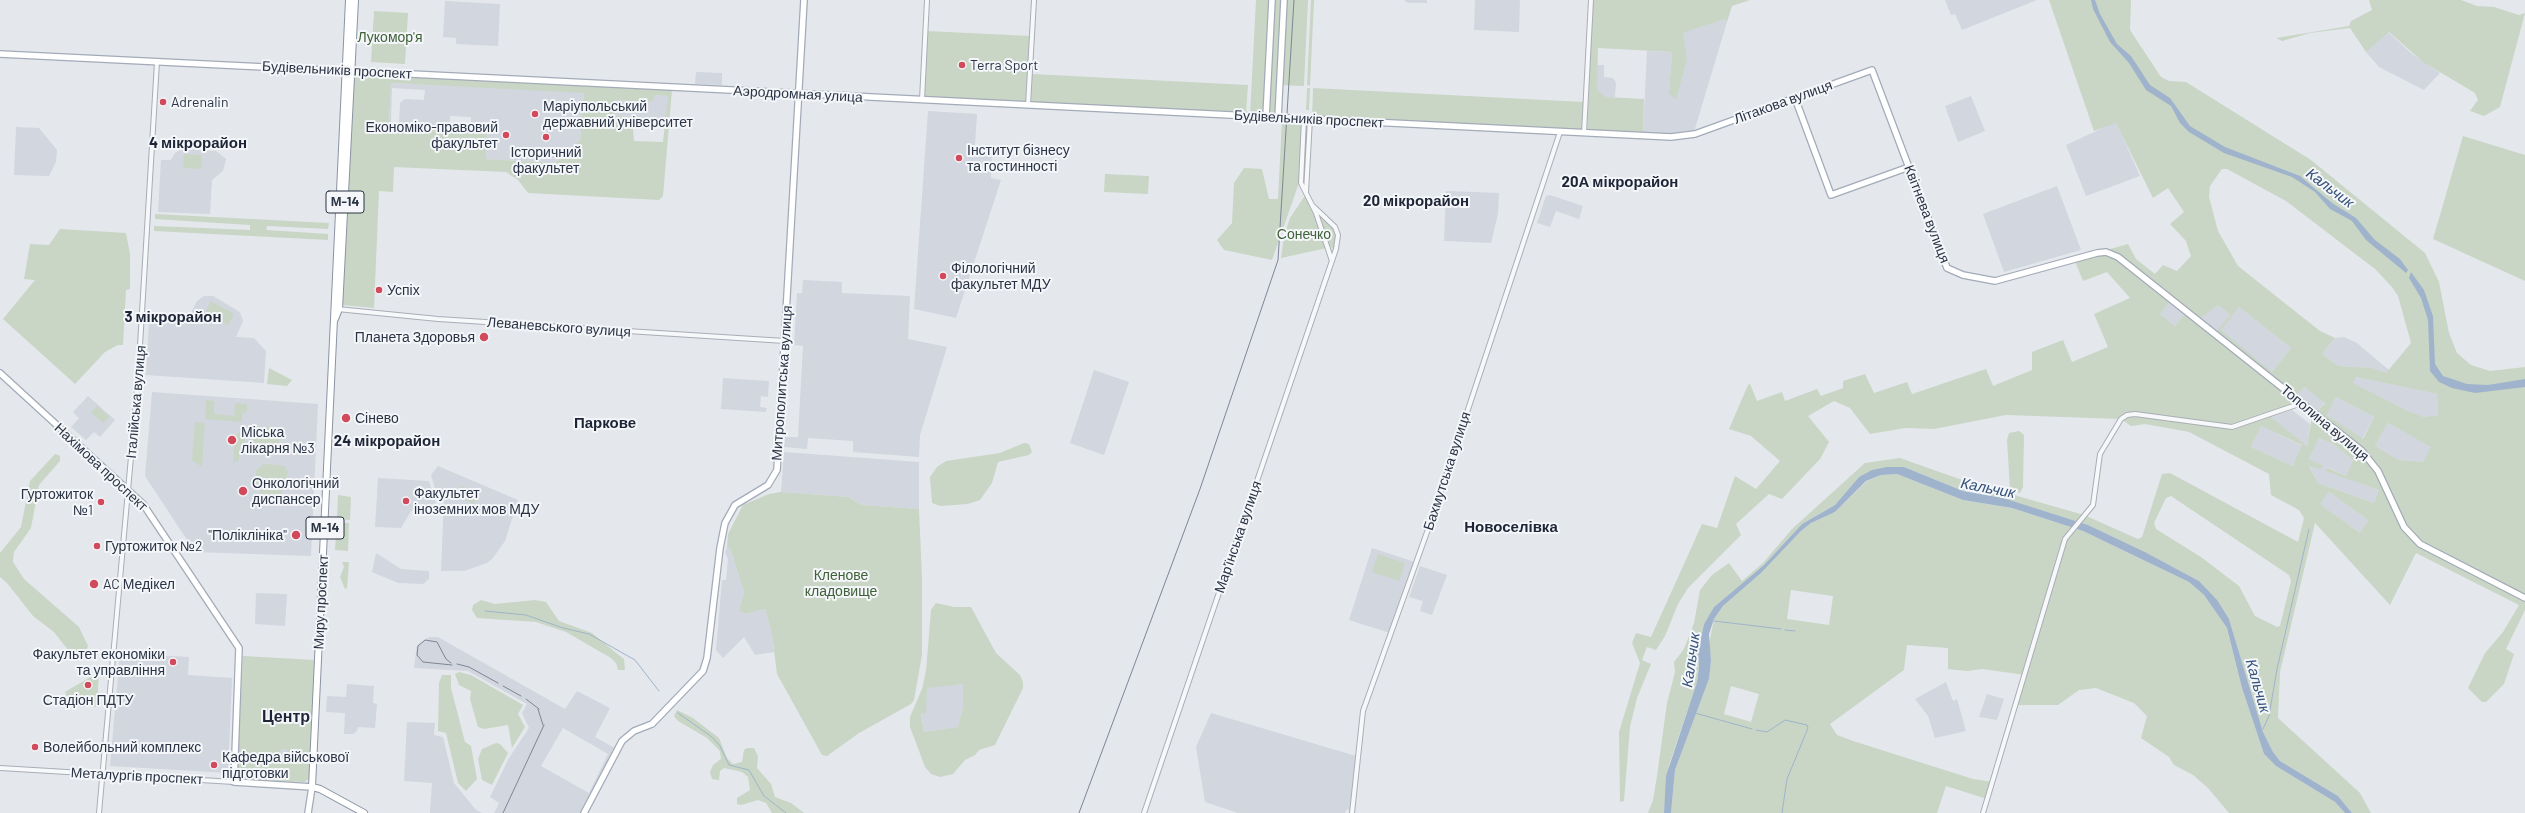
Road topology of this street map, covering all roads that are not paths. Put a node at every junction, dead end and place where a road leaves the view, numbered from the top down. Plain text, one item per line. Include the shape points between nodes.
1 (349, 0) edge
2 (355, 0) edge
3 (804, 0) edge
4 (927, 0) edge
5 (1034, 0) edge
6 (1272, 0) edge
7 (1284, 0) edge
8 (1591, 0) edge
9 (0, 54) edge
10 (157, 62) junction
11 (1872, 70) joint
12 (348, 71) junction
13 (674, 88) joint
14 (800, 94) junction
15 (1794, 98) junction
16 (922, 100) junction
17 (1028, 105) junction
18 (1266, 117) junction
19 (1278, 118) junction
20 (1307, 119) junction
21 (1560, 132) junction
22 (1584, 133) junction
23 (1695, 134) joint
24 (1909, 166) junction
25 (1306, 192) junction
26 (1313, 206) junction
27 (2110, 253) joint
28 (1332, 261) junction
29 (336, 309) junction
30 (786, 340) junction
31 (0, 373) edge
32 (2302, 403) junction
33 (128, 490) junction
34 (2525, 598) edge
35 (0, 768) edge
36 (102, 774) junction
37 (234, 782) junction
38 (312, 787) junction
39 (98, 813) edge
40 (308, 813) edge
41 (364, 813) edge
42 (584, 813) edge
43 (1144, 813) edge
44 (1352, 813) edge
45 (1983, 813) edge

1 - 12 highway, Миру проспект / М-14
2 - 12 highway, Миру проспект / М-14
3 - 14 main road, Митрополитська вулиця
4 - 16 street
5 - 17 street
6 - 18 main road
7 - 19 main road
8 - 22 street
9 - 10 main road, Будівельників проспект
10 - 12 main road, Будівельників проспект
10 - 33 street, Італійська вулиця via 146,273
11 - 15 main road, Літакова вулиця
11 - 24 main road, Квітнева вулиця
12 - 13 main road, Будівельників проспект
12 - 29 highway, Миру проспект / М-14
13 - 14 main road, Аэродромная улица
14 - 16 main road, Аэродромная улица
14 - 30 main road, Митрополитська вулиця
15 - 23 main road, Літакова вулиця
15 - 24 main road via 1831,195
16 - 17 main road, Будівельників проспект
17 - 18 main road, Будівельників проспект
18 - 19 main road, Будівельників проспект
19 - 20 main road, Будівельників проспект
20 - 21 main road, Будівельників проспект
20 - 25 street
20 - 25 street via 1301,183
21 - 22 main road, Будівельників проспект
21 - 44 street, Бахмутська вулиця via 1431,521 1363,711
22 - 23 main road, Будівельників проспект via 1671,138
24 - 27 main road, Квітнева вулиця via 1945,265 1958,274 1998,281 2097,253
25 - 26 street
26 - 28 street
26 - 28 street, Мар'їнська вулиця via 1337,231 1338,241
27 - 32 main road, Тополина вулиця via 2121,258
28 - 43 street, Мар'їнська вулиця
29 - 30 street, Леваневського вулиця via 438,319
29 - 38 highway, Миру проспект / М-14
30 - 42 main road, Митрополитська вулиця via 777,470 764,489 735,506 725,523 705,667 698,678 652,724 634,731 622,741
31 - 33 main road, Нахімова проспект
32 - 34 main road, Тополина вулиця via 2368,457 2382,478 2404,527 2420,544
32 - 45 street via 2232,427 2135,414 2121,419 2102,450 2097,465 2095,501 2069,533
33 - 36 street, Італійська вулиця
33 - 37 main road, Нахімова проспект via 147,509 240,653
35 - 36 street, Металургів проспект
36 - 37 street, Металургів проспект
36 - 39 street, Італійська вулиця
37 - 38 main road, Металургів проспект
38 - 40 main road, Миру проспект
38 - 41 highway, Металургів проспект

